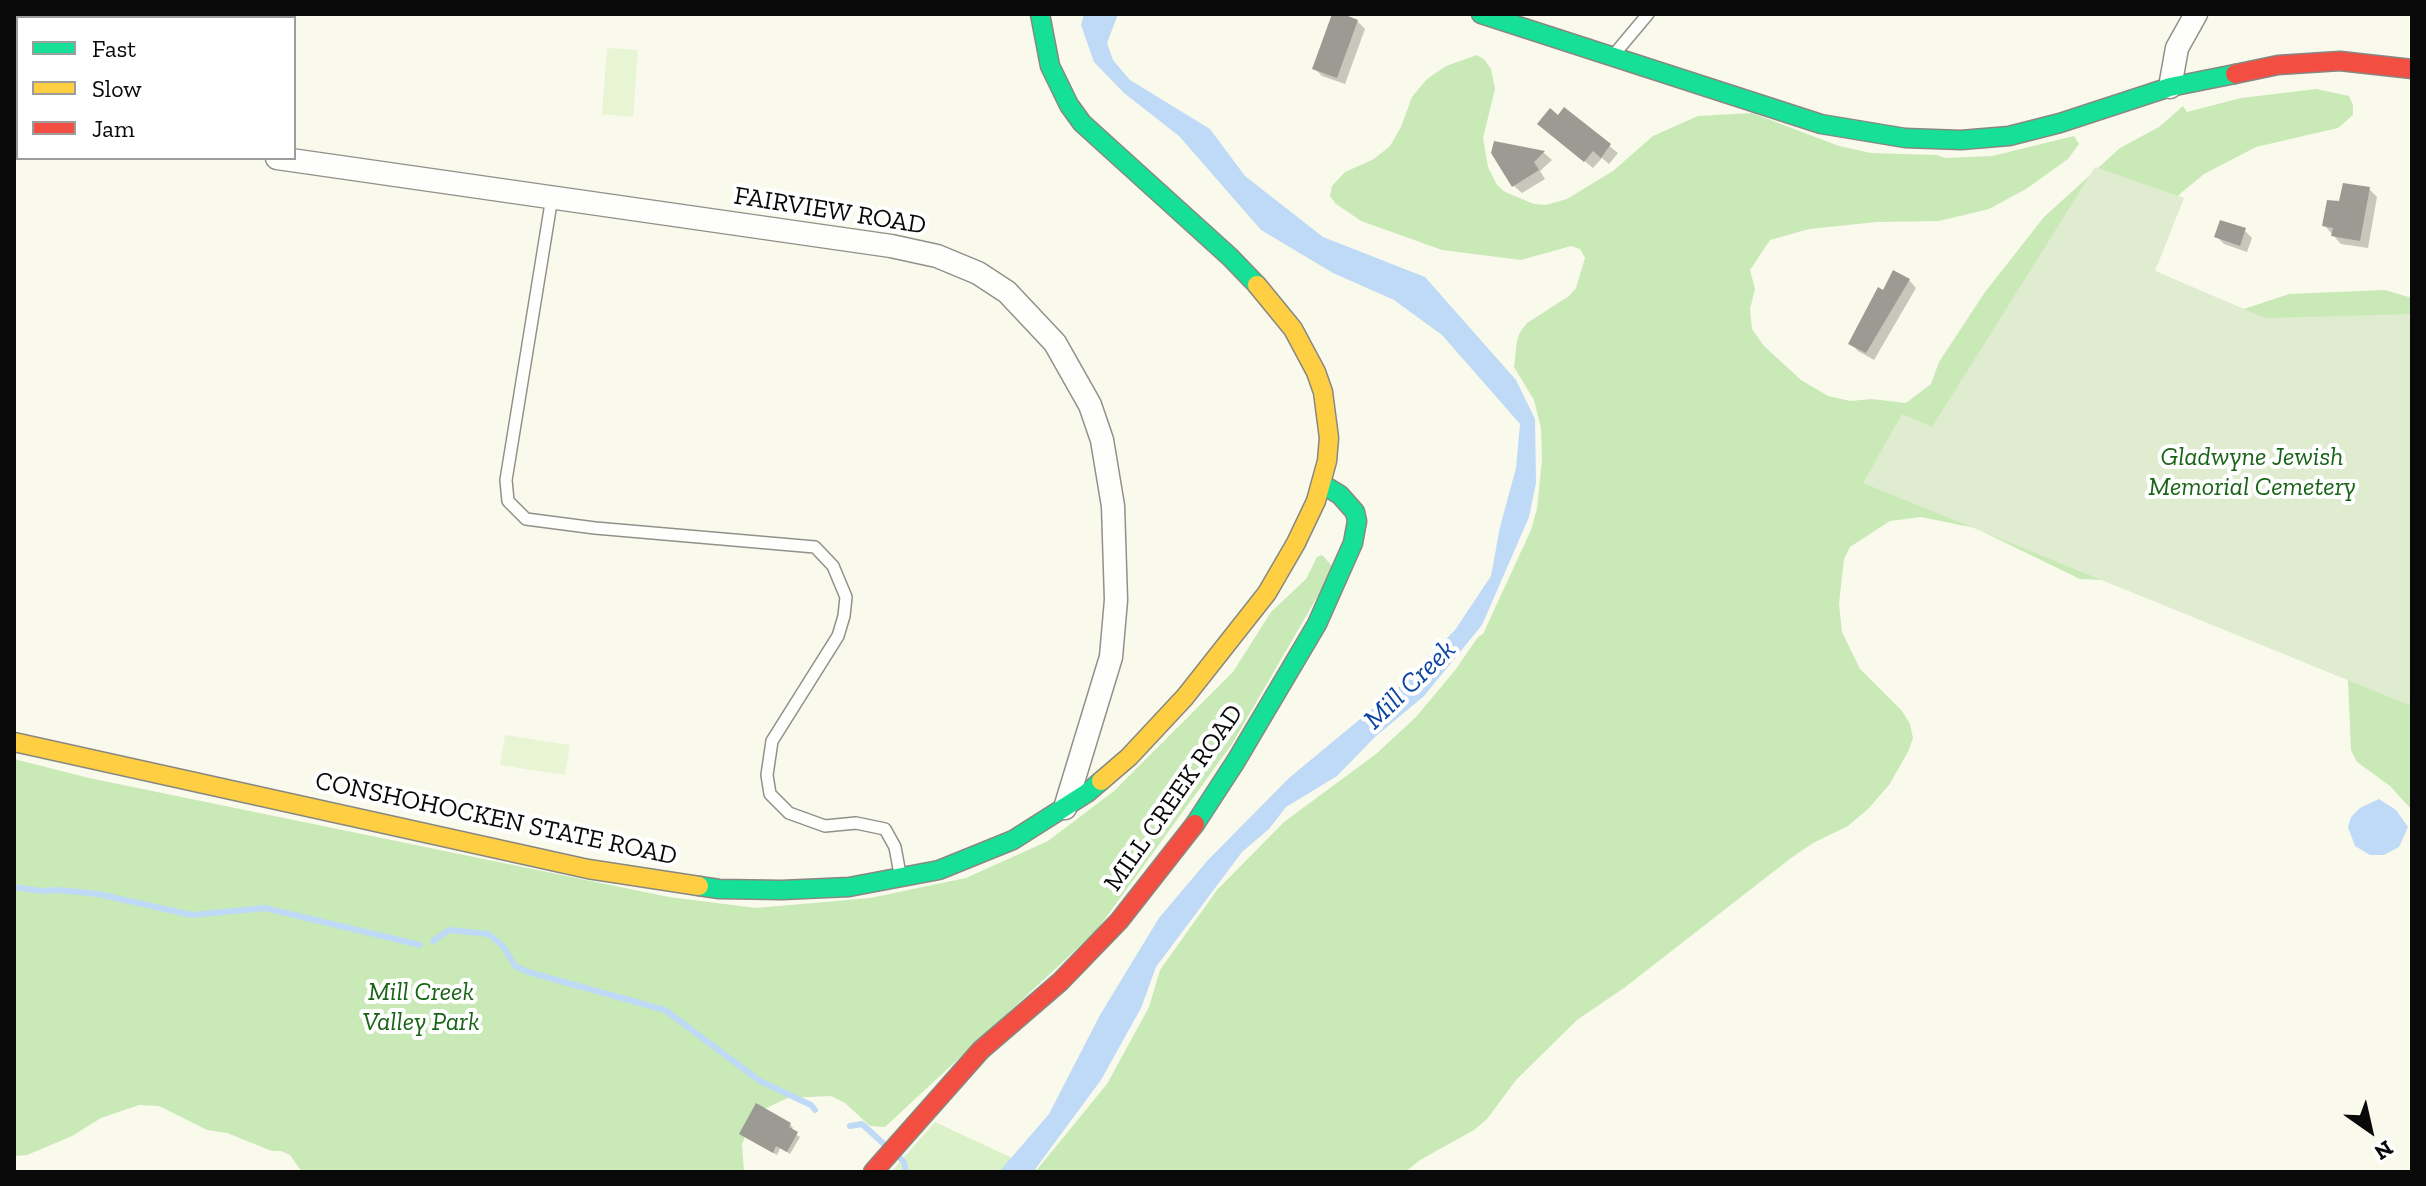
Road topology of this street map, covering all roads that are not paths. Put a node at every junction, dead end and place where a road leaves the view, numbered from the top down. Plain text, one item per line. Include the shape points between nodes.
1 (1040, 14) edge
2 (1481, 14) edge
3 (1648, 14) edge
4 (2196, 14) edge
5 (1614, 55) junction
6 (2412, 69) edge
7 (2170, 87) junction
8 (291, 160) edge
9 (552, 197) junction
10 (1322, 484) junction
11 (14, 742) edge
12 (1065, 808) junction
13 (901, 879) junction
14 (878, 1166) edge

1 - 10 main road, CONSHOHOCKEN STATE ROAD via 1050,66 1082,123 1230,257 1293,329 1316,372 1325,403 1329,438
2 - 5 main road
3 - 5 lane
4 - 7 street via 2177,48
5 - 7 main road via 1821,124 1905,138 2009,136
6 - 7 main road via 2309,62
8 - 9 street, FAIRVIEW ROAD
9 - 12 street, FAIRVIEW ROAD via 937,256 1007,292 1055,343 1090,405 1102,440 1113,506 1116,600 1111,657
9 - 13 lane via 506,480 508,501 526,519 815,547 833,566 846,597 844,616 838,636 772,741 770,794 789,813 825,826 856,823 885,829 895,847
10 - 12 main road, CONSHOHOCKEN STATE ROAD via 1267,593 1214,663 1129,757
10 - 14 main road, MILL CREEK ROAD via 1355,512 1353,543 1317,624 1236,761 1187,835 1119,921 1060,982 981,1050
11 - 13 main road, CONSHOHOCKEN STATE ROAD via 637,878 719,889 782,890
12 - 13 main road, CONSHOHOCKEN STATE ROAD via 991,851

